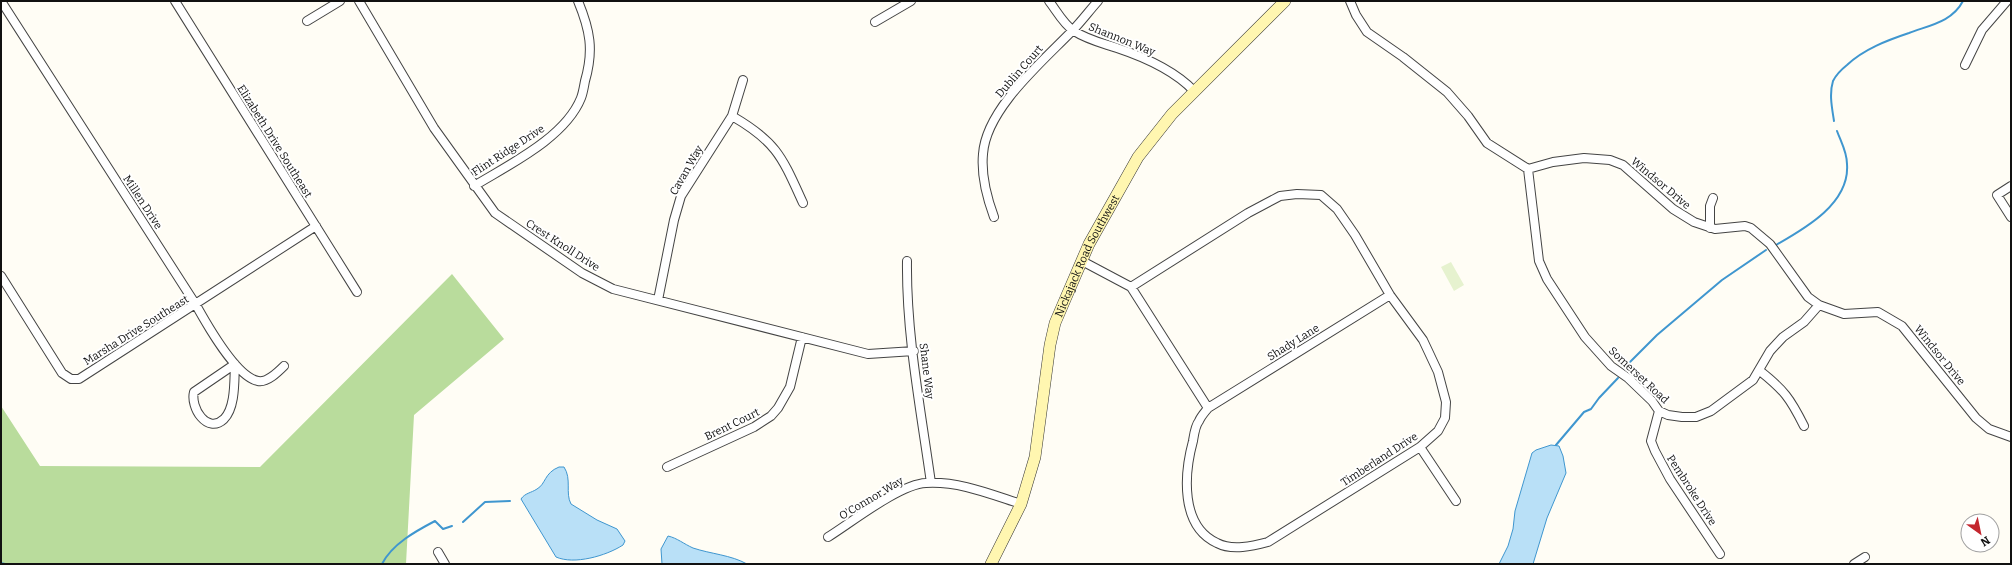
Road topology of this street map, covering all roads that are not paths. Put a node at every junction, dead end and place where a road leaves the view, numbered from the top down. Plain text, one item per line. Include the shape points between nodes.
1 (1, 1) edge
2 (175, 1) edge
3 (340, 1) edge
4 (359, 1) edge
5 (578, 1) edge
6 (911, 1) edge
7 (1048, 1) edge
8 (1098, 1) edge
9 (1285, 1) edge
10 (1350, 1) edge
11 (2007, 1) edge
12 (307, 21) dead end
13 (875, 22) dead end
14 (1073, 30) junction
15 (1965, 64) dead end
16 (743, 80) dead end
17 (1194, 91) junction
18 (732, 116) junction
19 (1528, 169) junction
20 (474, 186) junction
21 (2011, 186) edge
22 (1713, 198) dead end
23 (803, 202) dead end
24 (994, 217) dead end
25 (2011, 217) edge
26 (316, 226) junction
27 (1710, 228) junction
28 (907, 261) dead end
29 (1082, 262) junction
30 (1, 276) edge
31 (1131, 287) junction
32 (357, 292) dead end
33 (1390, 295) junction
34 (658, 300) junction
35 (1819, 304) junction
36 (196, 305) junction
37 (802, 337) junction
38 (914, 351) junction
39 (235, 364) junction
40 (284, 366) dead end
41 (1760, 372) junction
42 (1208, 408) junction
43 (1659, 411) junction
44 (1804, 426) dead end
45 (2011, 437) edge
46 (1420, 447) junction
47 (667, 467) dead end
48 (931, 483) junction
49 (1456, 501) dead end
50 (1020, 504) junction
51 (828, 537) dead end
52 (438, 552) dead end
53 (1720, 554) dead end
54 (1865, 557) dead end
55 (445, 564) edge
56 (991, 564) edge
57 (1854, 564) edge

1 - 36 street, Millen Drive
2 - 26 street, Elizabeth Drive Southeast
3 - 12 street
4 - 20 street, Crest Knoll Drive via 434,128
5 - 20 street, Flint Ridge Drive via 591,42 590,62 580,99 568,118 551,136
6 - 13 street
7 - 14 street, Shannon Way
8 - 14 street, Dublin Court
9 - 17 street, Nickajack Road Southwest
10 - 19 street via 1367,32 1447,92 1487,143
11 - 15 street via 1982,30
14 - 17 street, Shannon Way via 1164,69
14 - 24 street, Dublin Court via 1007,99 990,130 982,154 984,179
16 - 18 street, Cavan Way
17 - 29 street, Nickajack Road Southwest via 1138,157 1089,244
18 - 23 street via 755,129 770,142 784,162
18 - 34 street, Cavan Way via 681,196
19 - 27 street, Windsor Drive via 1553,162 1584,158 1618,162 1682,216
19 - 43 street, Somerset Road via 1539,261 1547,279 1585,337 1601,356 1644,393
20 - 34 street, Crest Knoll Drive via 495,213 582,273 613,289
21 - 25 street via 1997,195
22 - 27 street via 1710,206
26 - 32 street, Elizabeth Drive Southeast
26 - 36 street, Marsha Drive Southeast
27 - 35 street, Windsor Drive via 1745,226 1758,233 1770,244 1808,296
28 - 38 street, Shane Way via 906,282
29 - 31 street
29 - 50 street, Nickajack Road Southwest via 1055,323 1035,457
30 - 36 street, Marsha Drive Southeast via 62,373 71,379 79,379
31 - 33 street, Timberland Drive via 1248,213 1280,196 1297,194 1321,195 1337,209
31 - 42 street
33 - 42 street, Shady Lane
33 - 46 street, Timberland Drive via 1423,340 1443,388 1446,410 1443,425
34 - 37 street, Crest Knoll Drive
35 - 41 street, Somerset Road via 1804,322 1783,337 1770,351
35 - 45 street, Windsor Drive via 1844,314 1878,312 1902,326 1976,418 1989,429
36 - 39 street, Millen Drive via 216,340
37 - 38 street, Crest Knoll Drive via 868,354
37 - 47 street, Brent Court via 790,387 771,416 754,427
38 - 48 street, Shane Way
39 - 39 street via 231,405 224,418 210,424 194,407 194,392
39 - 40 street, Millen Drive via 246,375 259,382 274,376
41 - 43 street, Somerset Road via 1711,411 1696,417 1668,415
41 - 44 street via 1780,386
42 - 46 street, Timberland Drive via 1198,422 1189,454 1186,483 1188,508 1200,530 1217,544 1250,547 1268,542
43 - 53 street, Pembroke Drive via 1651,441 1655,451 1670,479
46 - 49 street
48 - 50 street, O'Connor Way via 972,488
48 - 51 street, O'Connor Way via 911,486
50 - 56 street, Nickajack Road Southwest
52 - 55 street
54 - 57 street

